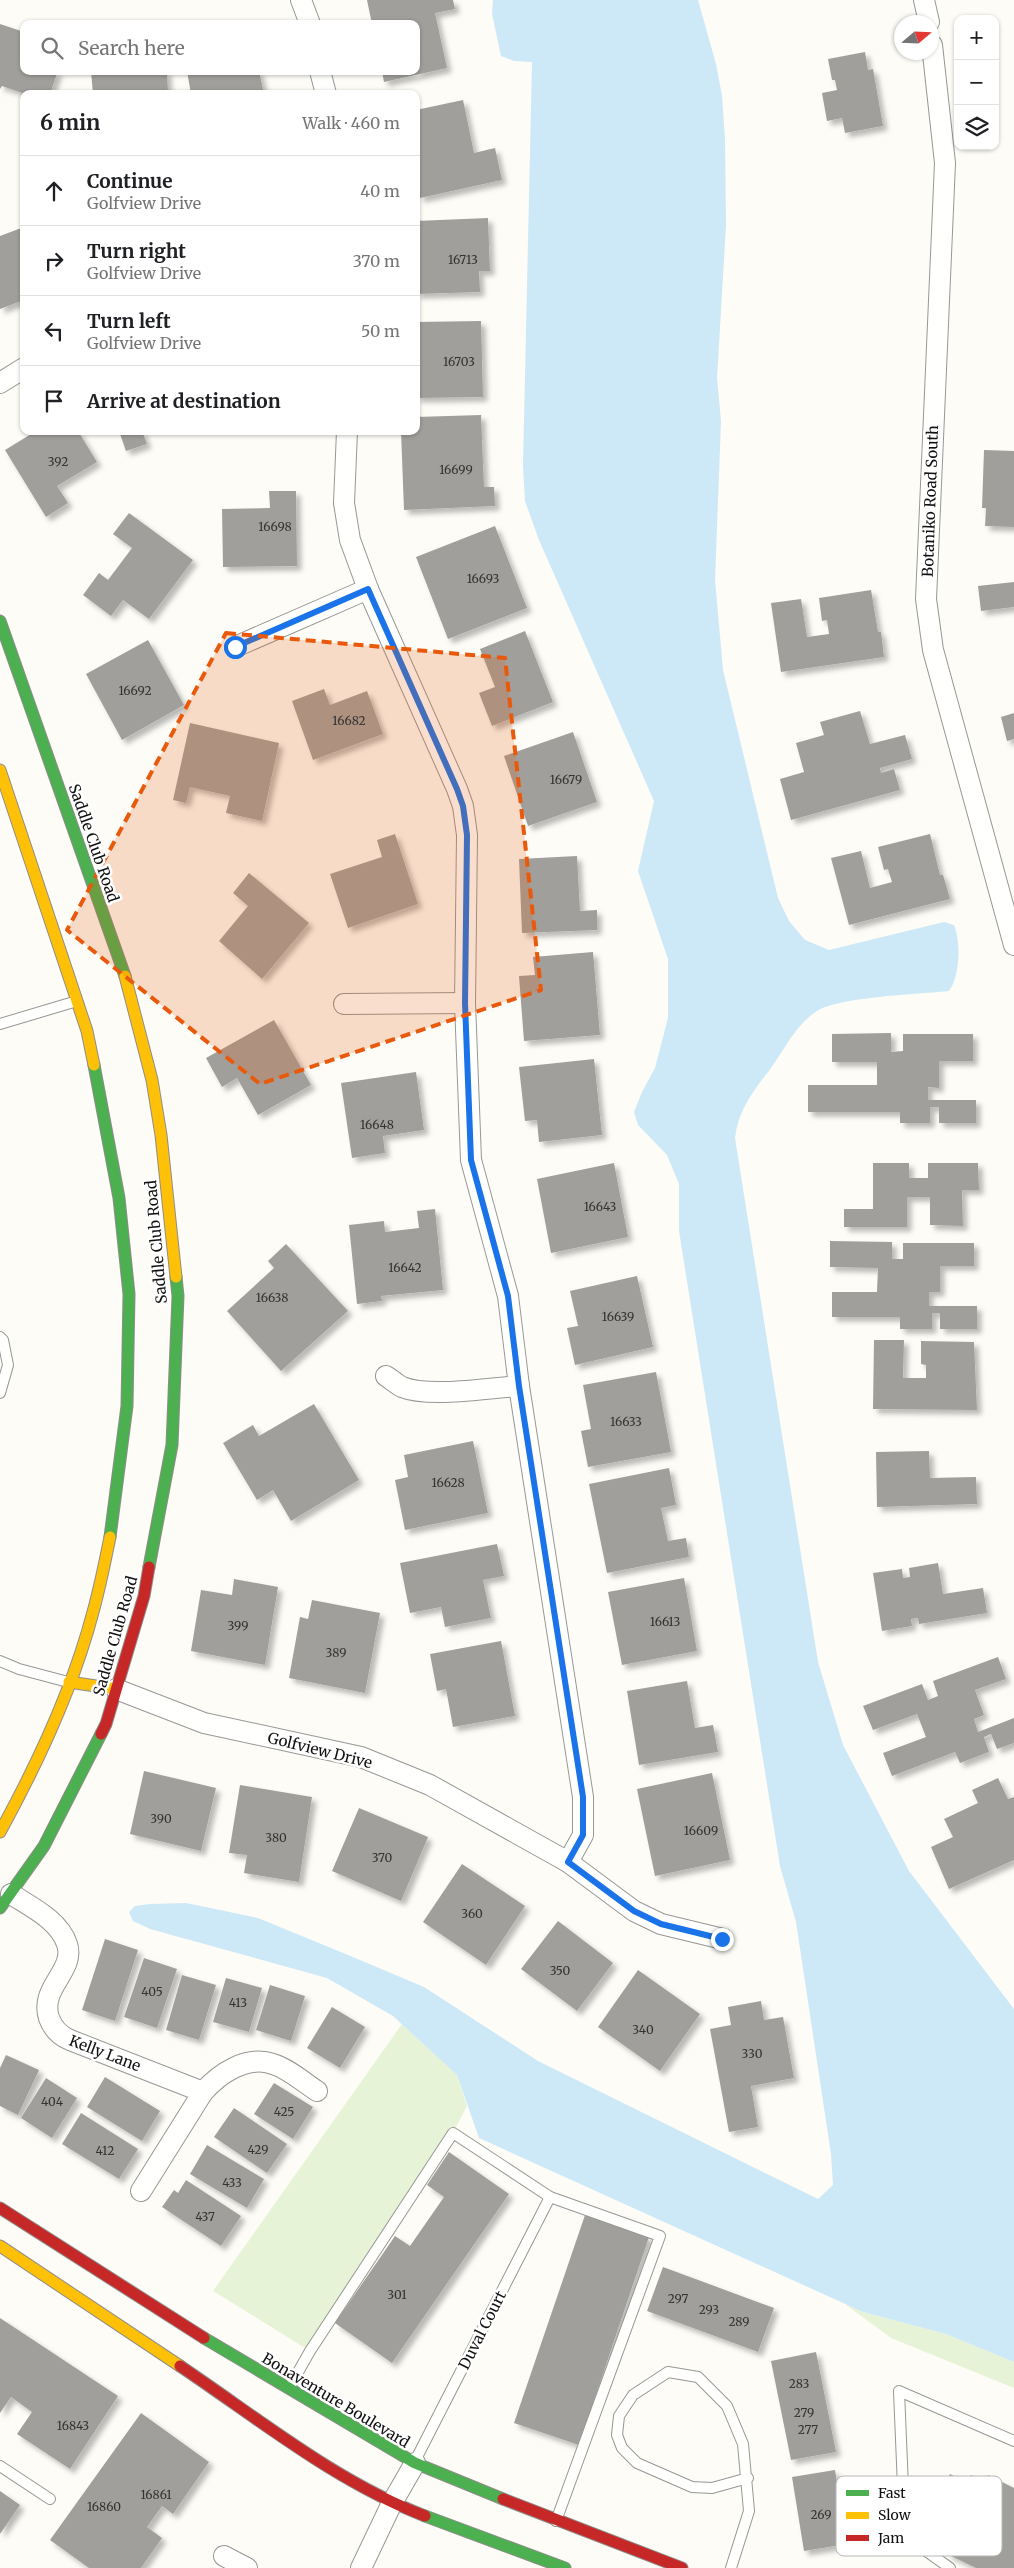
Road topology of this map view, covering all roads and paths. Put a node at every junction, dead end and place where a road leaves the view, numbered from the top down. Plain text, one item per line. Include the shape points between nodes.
1 (301, 0) edge
2 (924, 0) edge
3 (927, 15) edge
4 (308, 20) edge
5 (934, 60) edge
6 (321, 75) edge
7 (325, 90) edge
8 (20, 370) edge
9 (0, 383) edge
10 (348, 435) edge
11 (368, 589) junction
12 (0, 621) edge
13 (235, 647) dead end
14 (0, 770) edge
15 (1014, 946) edge
16 (78, 1000) junction
17 (465, 1003) junction
18 (344, 1004) dead end
19 (0, 1024) edge
20 (0, 1337) edge
21 (386, 1376) dead end
22 (519, 1386) junction
23 (0, 1394) edge
24 (0, 1661) edge
25 (69, 1682) junction
26 (116, 1689) junction
27 (0, 1832) edge
28 (568, 1862) junction
29 (6, 1901) edge
30 (722, 1939) dead end
31 (317, 2091) dead end
32 (203, 2092) junction
33 (141, 2191) dead end
34 (550, 2197) junction
35 (0, 2208) edge
36 (0, 2246) edge
37 (288, 2389) junction
38 (1014, 2441) edge
39 (415, 2463) junction
40 (0, 2466) edge
41 (903, 2476) edge
42 (748, 2478) junction
43 (50, 2499) dead end
44 (392, 2503) junction
45 (556, 2520) junction
46 (224, 2556) dead end
47 (933, 2556) edge
48 (247, 2568) edge
49 (361, 2568) edge
50 (564, 2568) edge
51 (682, 2568) edge
52 (731, 2568) edge
53 (950, 2568) edge

1 - 4 street
2 - 3 street
5 - 15 street, Botaniko Road South via 945,163 926,599 933,650
6 - 7 street
8 - 9 street
10 - 11 street via 344,503 350,540
11 - 13 street
11 - 17 street via 463,806 467,835
12 - 26 street, Saddle Club Road via 120,960 152,1080 162,1145 178,1296 172,1445 144,1596
14 - 16 street, Saddle Club Road
16 - 19 lane
16 - 25 street, Saddle Club Road via 107,1128 119,1198 129,1294 127,1406 112,1530 93,1614
17 - 18 street
17 - 22 street via 471,1160 508,1296
20 - 23 lane via 8,1366
21 - 22 street via 401,1386 431,1392
22 - 28 street via 583,1797 583,1835
24 - 25 lane via 19,1670
25 - 26 street
25 - 27 street, Saddle Club Road via 32,1774
26 - 28 street, Golfview Drive via 204,1723 361,1756 430,1784
26 - 29 street, Saddle Club Road via 106,1724 44,1846
28 - 30 street, Golfview Drive via 634,1911 661,1924
29 - 32 street, Kelly Lane via 49,1919 66,1942 68,1960 49,1993 48,2001 49,2016 59,2033
31 - 32 street via 286,2070 263,2062 232,2068
32 - 33 street
34 - 37 lane via 453,2133
34 - 39 lane, Duval Court
34 - 45 lane via 660,2236
35 - 37 street, Bonaventure Boulevard
36 - 44 street via 358,2486
37 - 39 street, Bonaventure Boulevard
38 - 41 lane via 899,2391
39 - 44 street
39 - 45 street, Bonaventure Boulevard
40 - 43 lane
42 - 42 lane via 743,2444 727,2406 698,2377 668,2372 633,2395 619,2416 617,2435 622,2448 637,2463 692,2487 712,2488
42 - 52 lane via 749,2510
44 - 49 street
44 - 50 street
45 - 51 street, Bonaventure Boulevard
46 - 48 street
47 - 53 lane

